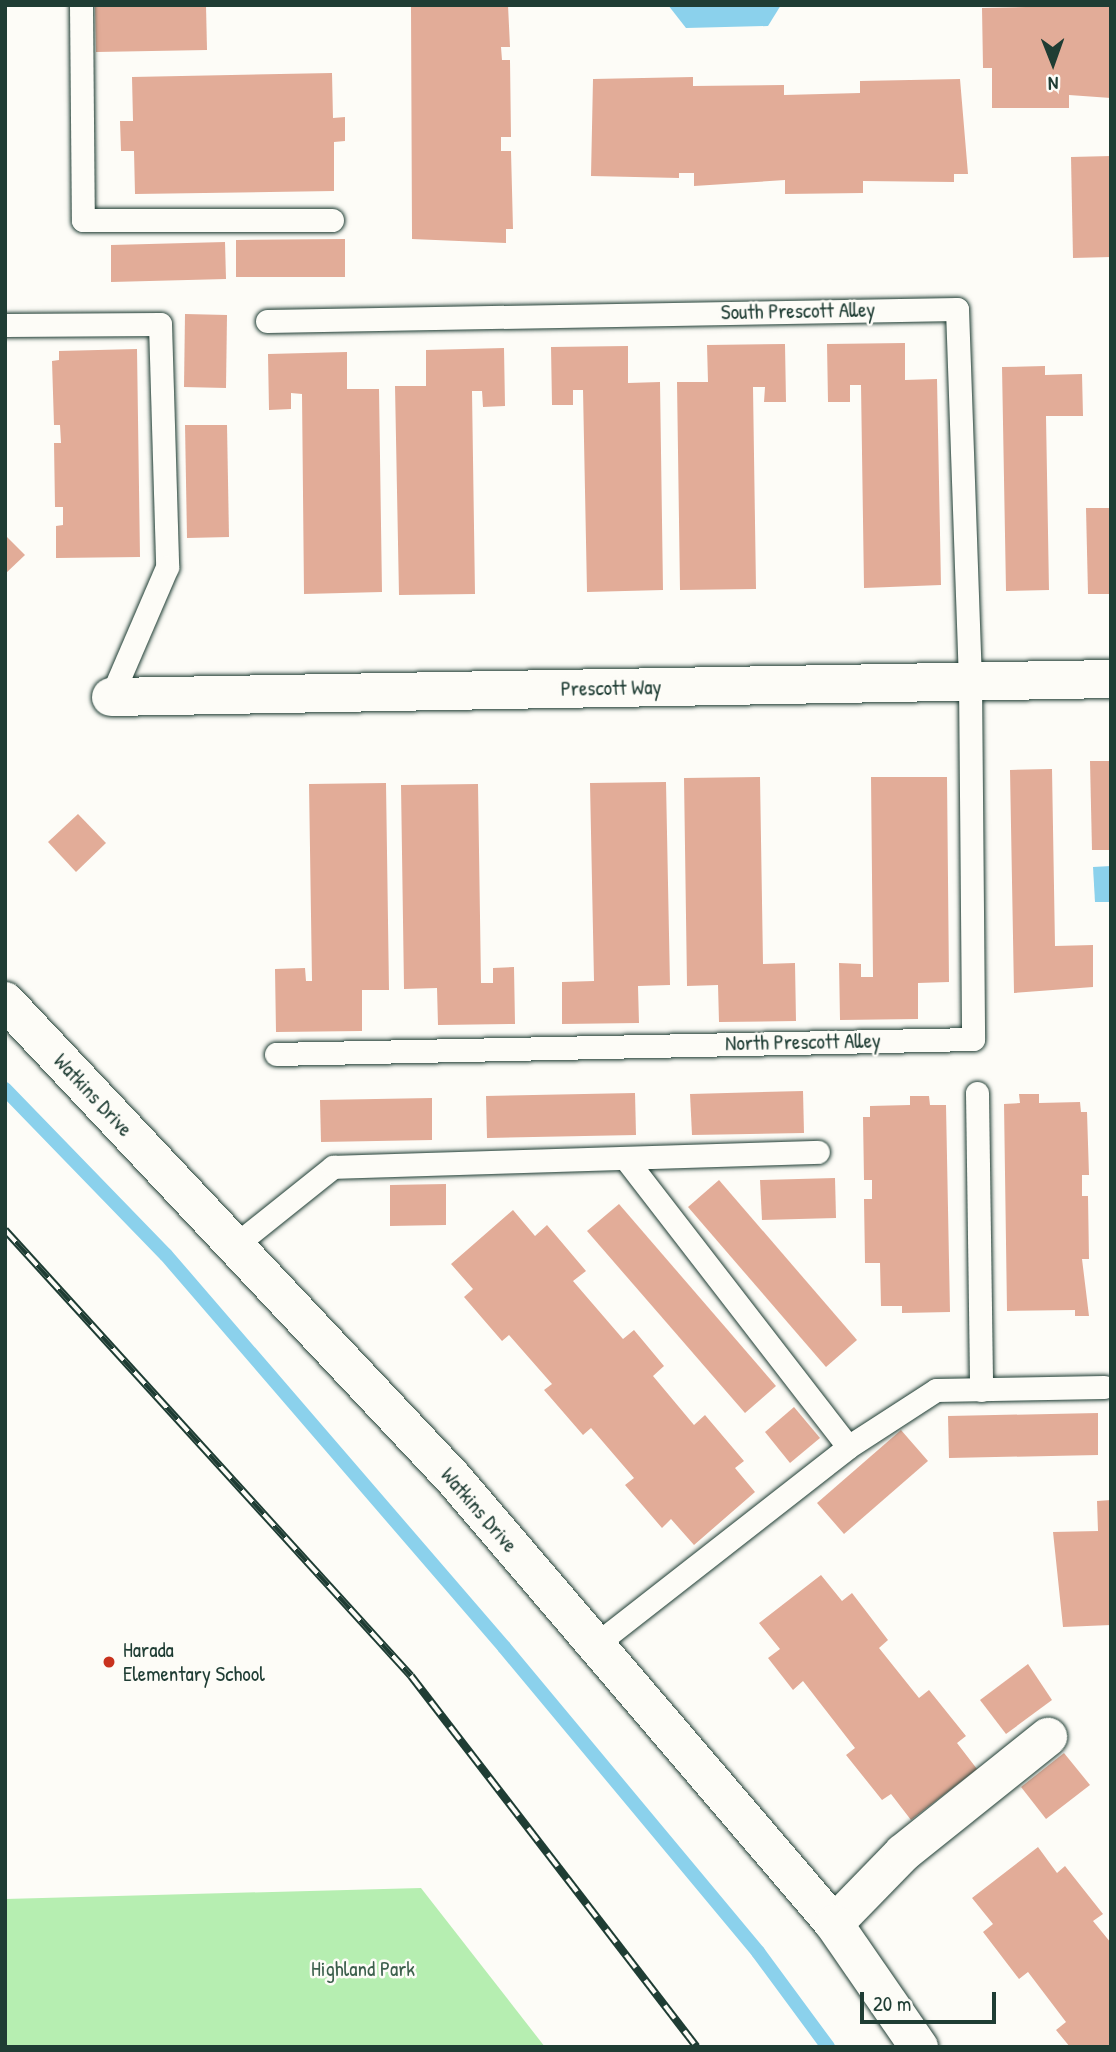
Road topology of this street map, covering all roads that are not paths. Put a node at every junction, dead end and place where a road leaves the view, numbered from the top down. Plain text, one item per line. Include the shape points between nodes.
1 (81, 5) edge
2 (332, 220) dead end
3 (267, 321) dead end
4 (5, 326) edge
5 (1111, 679) edge
6 (970, 681) junction
7 (111, 697) joint
8 (5, 1001) edge
9 (276, 1055) dead end
10 (977, 1093) dead end
11 (818, 1152) dead end
12 (625, 1158) junction
13 (234, 1246) junction
14 (1104, 1387) dead end
15 (981, 1390) junction
16 (849, 1447) junction
17 (595, 1645) junction
18 (1048, 1737) dead end
19 (834, 1924) junction
20 (919, 2047) edge

1 - 2 lane via 83,220
3 - 6 lane, South Prescott Alley via 957,309
4 - 7 lane via 160,324 167,566
5 - 6 street, Prescott Way
6 - 7 street, Prescott Way
6 - 9 lane, North Prescott Alley via 973,1038
8 - 13 street, Watkins Drive
10 - 15 lane
11 - 12 lane
12 - 13 lane via 333,1167
12 - 16 lane
13 - 17 street, Watkins Drive via 454,1479
14 - 15 lane
15 - 16 lane via 936,1390
16 - 17 lane
17 - 19 street, Watkins Drive
18 - 19 street via 903,1853
19 - 20 street, Watkins Drive

